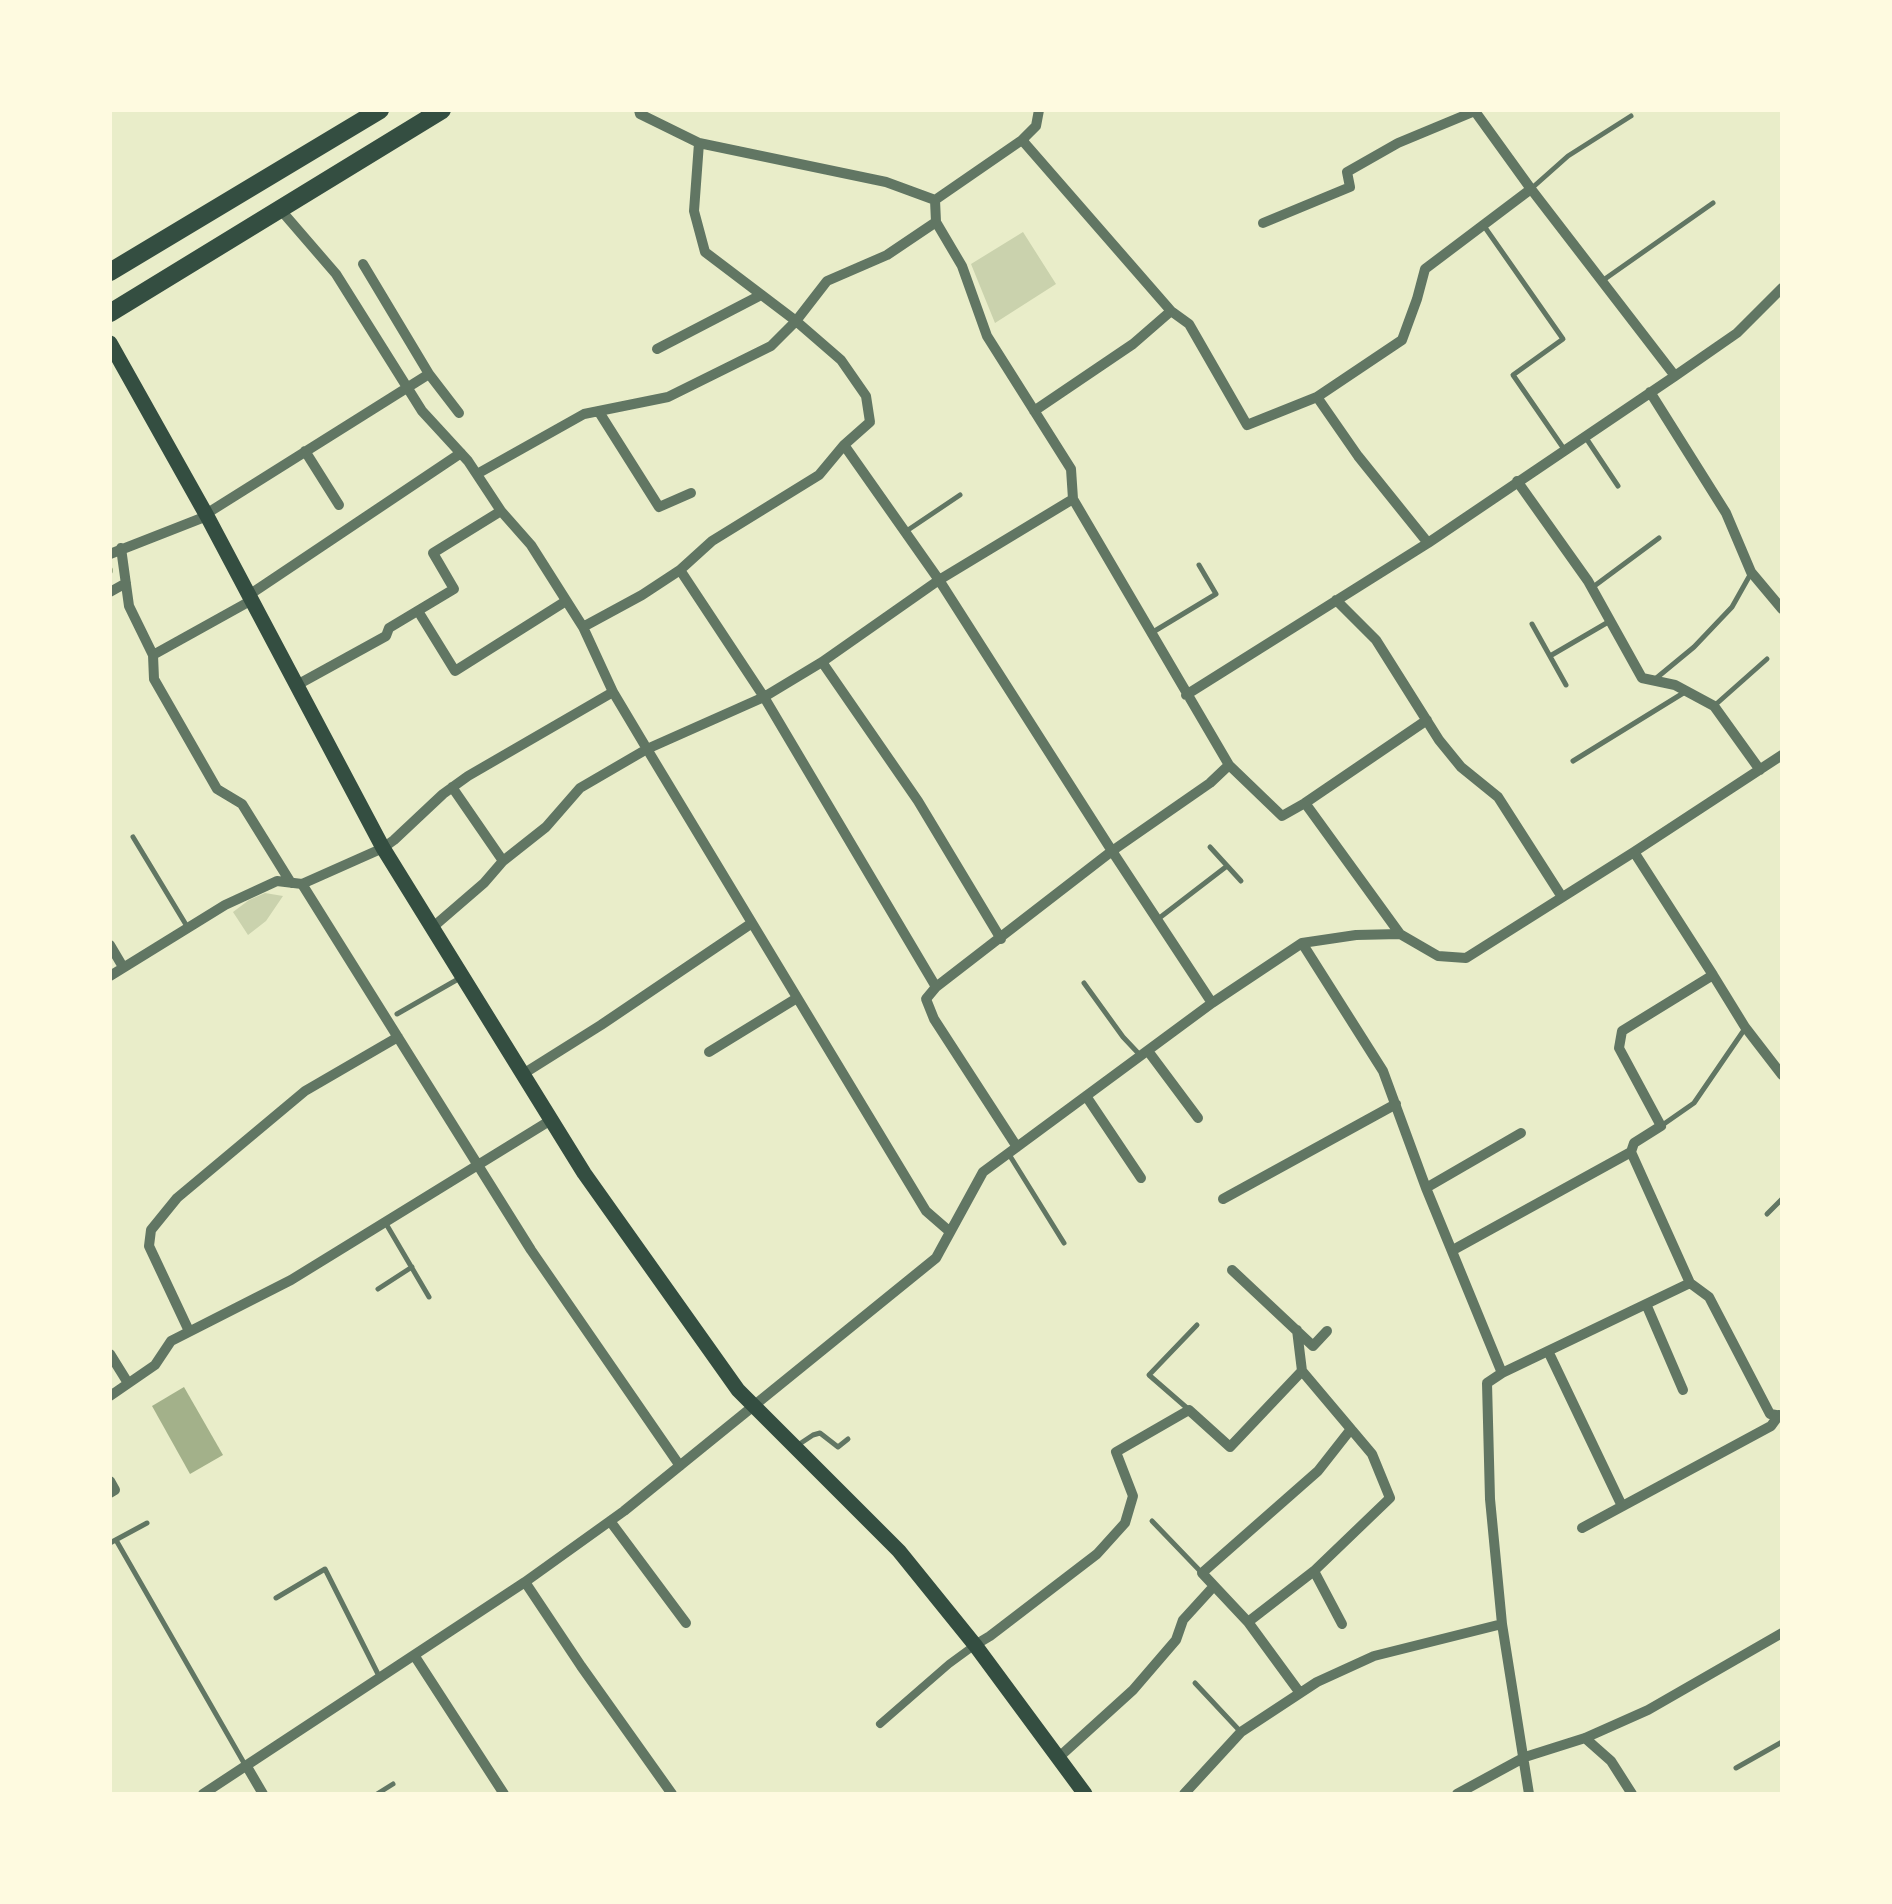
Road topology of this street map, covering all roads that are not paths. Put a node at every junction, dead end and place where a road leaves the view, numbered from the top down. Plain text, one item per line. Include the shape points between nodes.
1 (380, 110) edge
2 (442, 110) edge
3 (639, 110) edge
4 (1038, 110) edge
5 (1475, 111) edge
6 (1630, 116) dead end
7 (1022, 140) junction
8 (699, 143) junction
9 (1530, 189) junction
10 (936, 200) junction
11 (1713, 203) dead end
12 (279, 208) junction
13 (936, 222) junction
14 (1262, 223) dead end
15 (1484, 226) junction
16 (363, 264) dead end
17 (110, 272) edge
18 (1602, 281) junction
19 (1782, 288) edge
20 (761, 294) junction
21 (1171, 311) junction
22 (110, 312) edge
23 (796, 321) junction
24 (110, 342) edge
25 (657, 349) dead end
26 (429, 374) junction
27 (1676, 376) junction
28 (407, 386) junction
29 (1650, 392) junction
30 (1316, 397) junction
31 (1034, 411) junction
32 (598, 412) junction
33 (459, 414) dead end
34 (1584, 436) junction
35 (844, 445) junction
36 (1564, 449) junction
37 (305, 451) junction
38 (461, 453) junction
39 (476, 474) junction
40 (1517, 480) junction
41 (1618, 486) dead end
42 (692, 493) dead end
43 (960, 495) dead end
44 (1073, 499) junction
45 (340, 505) dead end
46 (501, 511) junction
47 (207, 515) junction
48 (905, 532) junction
49 (1659, 538) dead end
50 (1428, 543) junction
51 (116, 551) edge
52 (1199, 566) dead end
53 (680, 570) junction
54 (1752, 572) junction
55 (939, 580) junction
56 (126, 583) junction
57 (1591, 588) junction
58 (110, 592) edge
59 (250, 597) junction
60 (1336, 600) junction
61 (566, 601) junction
62 (1782, 609) edge
63 (418, 611) junction
64 (1610, 622) junction
65 (1532, 624) dead end
66 (583, 627) junction
67 (1151, 634) junction
68 (153, 656) junction
69 (1550, 656) junction
70 (1767, 659) dead end
71 (822, 662) junction
72 (1653, 680) junction
73 (1566, 684) dead end
74 (297, 685) junction
75 (1686, 691) junction
76 (613, 692) junction
77 (1186, 695) junction
78 (764, 697) junction
79 (1714, 706) junction
80 (1426, 720) junction
81 (647, 749) junction
82 (1782, 756) edge
83 (1573, 761) dead end
84 (1229, 765) junction
85 (1760, 770) junction
86 (452, 787) junction
87 (1305, 803) junction
88 (133, 837) dead end
89 (1210, 846) dead end
90 (383, 848) junction
91 (1112, 851) junction
92 (1634, 852) junction
93 (503, 861) junction
94 (1227, 866) junction
95 (1242, 881) dead end
96 (296, 884) junction
97 (1562, 897) junction
98 (1157, 919) junction
99 (752, 923) junction
100 (188, 928) junction
101 (432, 928) junction
102 (1400, 934) junction
103 (1001, 939) junction
104 (1302, 943) junction
105 (110, 945) edge
106 (123, 968) junction
107 (1713, 975) junction
108 (110, 976) edge
109 (463, 976) junction
110 (1084, 982) dead end
111 (936, 988) junction
112 (797, 998) junction
113 (1212, 1003) junction
114 (398, 1014) dead end
115 (1745, 1027) junction
116 (398, 1037) junction
117 (708, 1052) dead end
118 (1144, 1053) junction
119 (1781, 1072) edge
120 (523, 1074) junction
121 (1086, 1096) junction
122 (1396, 1104) junction
123 (1198, 1118) dead end
124 (551, 1120) junction
125 (1661, 1126) junction
126 (1520, 1133) dead end
127 (1012, 1150) junction
128 (1630, 1152) junction
129 (478, 1165) junction
130 (1141, 1178) dead end
131 (1426, 1188) junction
132 (1223, 1199) dead end
133 (1782, 1199) edge
134 (1767, 1214) dead end
135 (385, 1222) junction
136 (949, 1231) junction
137 (1064, 1243) dead end
138 (1453, 1250) junction
139 (412, 1268) junction
140 (1232, 1270) dead end
141 (1690, 1283) junction
142 (378, 1289) dead end
143 (429, 1297) dead end
144 (1646, 1304) junction
145 (1197, 1325) dead end
146 (1297, 1330) junction
147 (190, 1331) junction
148 (1327, 1331) dead end
149 (1548, 1351) junction
150 (110, 1354) edge
151 (1302, 1371) junction
152 (1502, 1373) junction
153 (128, 1383) junction
154 (1683, 1390) dead end
155 (110, 1396) edge
156 (754, 1406) junction
157 (1189, 1410) junction
158 (1780, 1416) edge
159 (1351, 1429) junction
160 (848, 1439) dead end
161 (796, 1447) junction
162 (680, 1466) junction
163 (110, 1482) edge
164 (110, 1493) edge
165 (1622, 1506) junction
166 (610, 1521) junction
167 (1152, 1521) dead end
168 (147, 1523) dead end
169 (1582, 1528) dead end
170 (113, 1542) edge
171 (1314, 1572) junction
172 (1202, 1573) junction
173 (525, 1582) junction
174 (1214, 1586) junction
175 (276, 1598) dead end
176 (1248, 1622) junction
177 (686, 1623) dead end
178 (1342, 1624) dead end
179 (1502, 1624) junction
180 (1782, 1634) edge
181 (975, 1646) junction
182 (414, 1656) junction
183 (380, 1678) junction
184 (1196, 1683) dead end
185 (1300, 1693) junction
186 (880, 1724) dead end
187 (1242, 1732) junction
188 (1584, 1738) junction
189 (1782, 1742) edge
190 (1524, 1757) junction
191 (1058, 1758) junction
192 (246, 1765) junction
193 (1736, 1768) dead end
194 (393, 1784) dead end
195 (203, 1794) edge
196 (262, 1794) edge
197 (376, 1794) edge
198 (504, 1794) edge
199 (672, 1794) edge
200 (1086, 1794) edge
201 (1184, 1794) edge
202 (1457, 1794) edge
203 (1529, 1794) edge
204 (1632, 1794) edge

1 - 17 highway
2 - 12 highway
3 - 8 street
4 - 7 street via 1036,126
5 - 9 street
5 - 14 street via 1347,172 1350,187
6 - 9 lane
7 - 10 street
7 - 21 street
8 - 10 street via 886,182
8 - 20 street via 694,211 705,252
9 - 15 street
9 - 18 street
10 - 13 street
11 - 18 lane
12 - 22 highway
12 - 28 street via 336,274
13 - 23 street via 887,255 828,281
13 - 31 street via 962,266 987,336
15 - 30 street via 1425,269 1402,340
15 - 36 lane via 1564,338 1513,375
16 - 26 street
18 - 27 street
19 - 27 street via 1737,334
20 - 23 street
20 - 25 street
21 - 30 street via 1189,324 1247,424
21 - 31 street
23 - 32 street via 771,346 668,396
23 - 35 street via 841,360 866,396 870,422
24 - 47 main road
26 - 28 street
26 - 33 street
27 - 29 street
28 - 37 street
28 - 38 street
29 - 34 street
29 - 54 street via 1726,513
30 - 50 street
31 - 44 street via 1071,469
32 - 39 street
32 - 42 street via 659,507
34 - 36 street
34 - 41 lane
35 - 48 street
35 - 53 street via 819,475 712,541
36 - 40 street
37 - 45 street
37 - 47 street
38 - 39 street
38 - 59 street
39 - 46 street
40 - 50 street
40 - 57 street
43 - 48 lane
44 - 55 street
44 - 67 street
46 - 61 street
46 - 63 street via 432,554 454,588
47 - 51 street
47 - 59 main road
48 - 55 street
49 - 57 lane
50 - 60 street
51 - 56 street
52 - 67 lane via 1216,594
53 - 66 street
53 - 78 street
54 - 62 street
54 - 72 lane via 1732,607
55 - 71 street
55 - 91 street
56 - 58 street
56 - 68 street via 128,606
57 - 64 street
59 - 68 street
59 - 74 main road
60 - 77 street
60 - 80 street via 1376,640
61 - 63 street via 455,671
61 - 66 street
63 - 74 street
64 - 69 lane
64 - 72 street via 1642,678
65 - 69 lane
66 - 76 street
67 - 77 street
68 - 96 street via 154,679 217,789 242,804
69 - 73 lane
70 - 79 lane
71 - 78 street
71 - 103 street
72 - 75 street
74 - 90 main road
75 - 79 street
75 - 83 lane
76 - 81 street
76 - 86 street
77 - 84 street
78 - 81 street
78 - 111 street
79 - 85 street
80 - 87 street
80 - 97 street via 1461,768 1498,797
81 - 93 street via 580,788
81 - 99 street
82 - 85 street
84 - 87 street via 1282,816
84 - 91 street
85 - 92 street
86 - 90 street
86 - 93 street
87 - 102 street
88 - 100 lane
89 - 94 lane
90 - 96 street
90 - 101 main road
91 - 98 street
91 - 103 street
92 - 97 street
92 - 107 street
93 - 101 street
94 - 95 lane
94 - 98 lane
96 - 100 street via 276,881
96 - 116 street
97 - 102 street via 1466,958 1438,956
98 - 113 street
99 - 112 street
99 - 120 street
100 - 106 street
101 - 109 main road
102 - 104 street
103 - 111 street
104 - 113 street
104 - 122 street via 1383,1071
105 - 106 street
106 - 108 street
107 - 115 street
107 - 125 street via 1622,1030 1619,1048
109 - 114 lane
109 - 120 main road
110 - 118 lane via 1123,1037
111 - 127 street via 926,999 934,1020
112 - 117 street
112 - 136 street via 926,1212
113 - 118 street
115 - 119 street
115 - 125 lane via 1694,1103
116 - 129 street
116 - 147 street via 304,1090 177,1198 151,1230 149,1246
118 - 121 street
118 - 123 street
120 - 124 main road
121 - 127 street
121 - 130 street
122 - 131 street
122 - 132 street
124 - 129 street
124 - 156 main road
125 - 128 street
126 - 131 street
127 - 136 street via 982,1172
127 - 137 lane
128 - 138 street
128 - 141 street
129 - 135 street
129 - 162 street
131 - 138 street
133 - 134 lane
135 - 139 lane
135 - 147 street
136 - 156 street via 936,1258
138 - 152 street
139 - 142 lane
139 - 143 lane
140 - 146 street
141 - 144 street
141 - 158 street via 1709,1297 1770,1414
144 - 149 street
144 - 154 street
145 - 157 lane via 1150,1375
146 - 148 street via 1313,1346
146 - 151 street
147 - 153 street
149 - 152 street
149 - 165 street
150 - 153 street
151 - 157 street via 1230,1446
151 - 159 street
152 - 179 street via 1487,1384
153 - 155 street
156 - 161 main road
156 - 162 street
157 - 181 street via 1116,1452 1134,1496 1112,1539
158 - 165 street
159 - 171 street via 1372,1454 1390,1498
159 - 172 street via 1318,1471
160 - 161 lane via 838,1447 820,1434
161 - 181 main road via 899,1551
162 - 166 street
163 - 164 street
165 - 169 street
166 - 173 street
166 - 177 street
167 - 172 lane
168 - 170 lane
170 - 192 lane
171 - 176 street
171 - 178 street
172 - 174 street
173 - 182 street
173 - 199 street
174 - 176 street
174 - 191 street via 1133,1690
175 - 183 lane via 325,1569
176 - 185 street
179 - 185 street via 1374,1656
179 - 190 street
180 - 188 street
181 - 186 street
181 - 191 main road
182 - 183 street
182 - 198 street
183 - 192 street
184 - 187 lane
185 - 187 street
187 - 201 street
188 - 190 street
188 - 204 street via 1611,1761
189 - 193 lane
190 - 202 street
190 - 203 street
191 - 200 main road
192 - 195 street
192 - 196 street
194 - 197 lane

